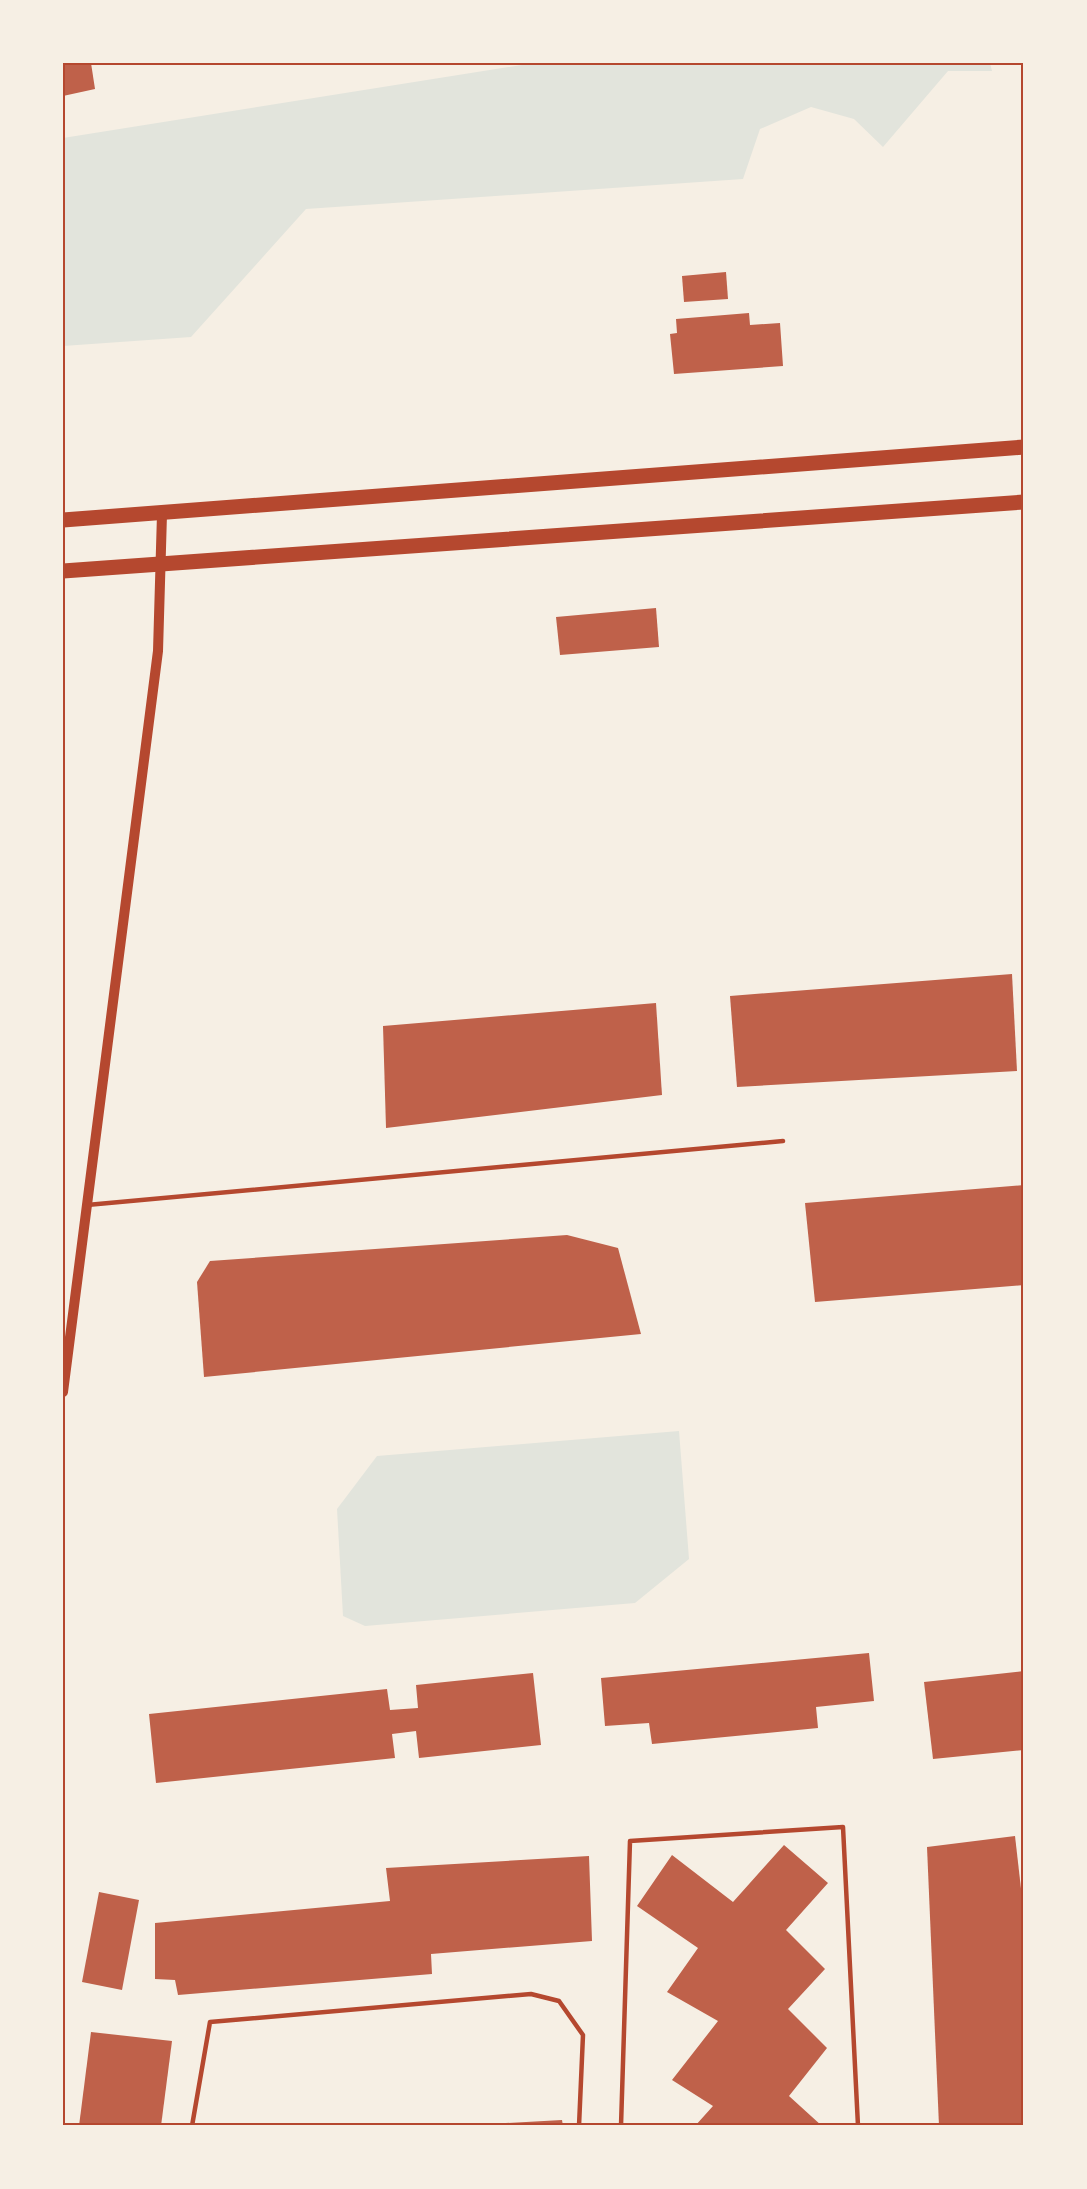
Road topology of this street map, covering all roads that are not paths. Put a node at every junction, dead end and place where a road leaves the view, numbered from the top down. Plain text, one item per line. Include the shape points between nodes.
1 (1024, 447) edge
2 (1024, 502) edge
3 (162, 514) junction
4 (63, 520) edge
5 (160, 564) junction
6 (63, 571) edge
7 (783, 1141) dead end
8 (87, 1205) junction
9 (63, 1392) edge
10 (192, 2126) edge
11 (579, 2126) edge
12 (621, 2126) edge
13 (858, 2126) edge

1 - 3 main road
2 - 5 main road
3 - 4 main road
3 - 5 street
5 - 6 main road
5 - 8 street via 158,651
7 - 8 lane
8 - 9 street
10 - 11 lane via 210,2022 531,1994 559,2001 583,2035
12 - 13 lane via 630,1841 843,1827

